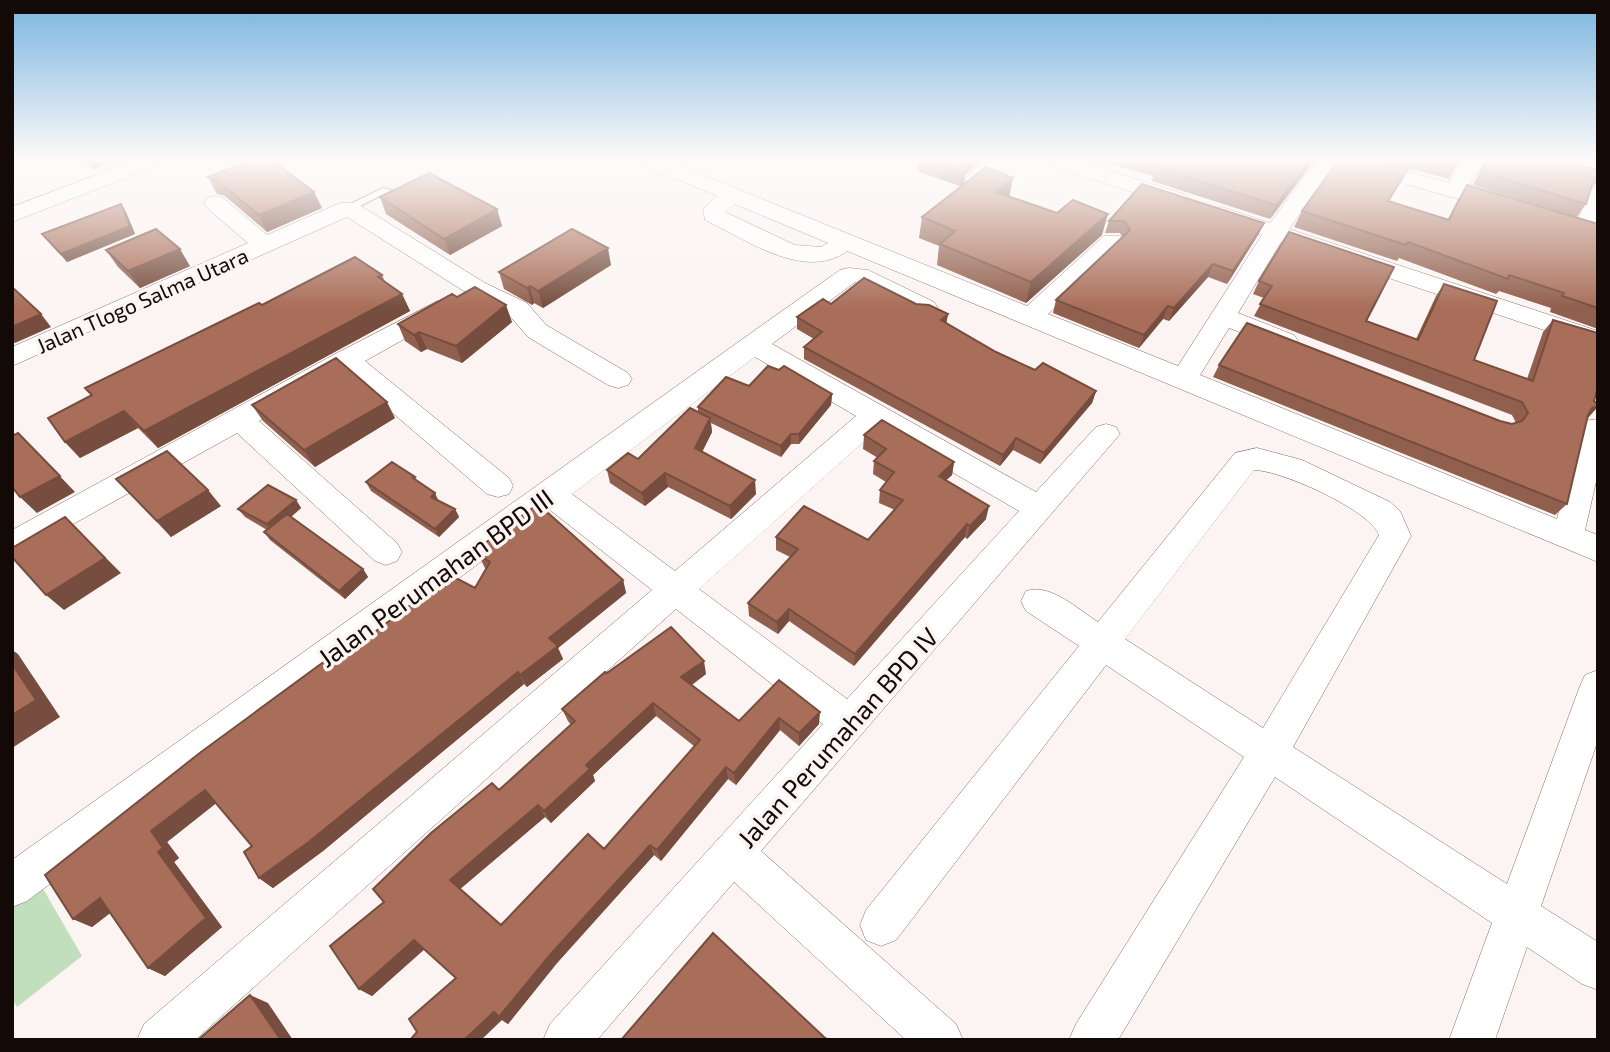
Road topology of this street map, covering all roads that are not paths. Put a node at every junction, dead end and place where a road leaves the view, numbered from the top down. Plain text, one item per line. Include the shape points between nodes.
1 (223, 210) edge
2 (343, 210) edge
3 (351, 210) edge
4 (715, 210) edge
5 (1211, 210) edge
6 (1291, 210) edge
7 (1595, 210) edge
8 (1560, 224) edge
9 (1276, 231) junction
10 (1592, 234) edge
11 (1112, 241) dead end
12 (264, 246) junction
13 (475, 288) junction
14 (925, 308) edge
15 (1030, 317) junction
16 (1224, 317) junction
17 (1598, 340) edge
18 (753, 344) junction
19 (1312, 351) edge
20 (12, 357) edge
21 (346, 359) junction
22 (618, 379) dead end
23 (1184, 379) junction
24 (876, 415) junction
25 (239, 419) junction
26 (1593, 428) dead end
27 (1106, 434) dead end
28 (498, 485) dead end
29 (549, 493) junction
30 (1040, 509) junction
31 (1568, 537) junction
32 (12, 545) edge
33 (1598, 549) edge
34 (386, 552) dead end
35 (676, 590) junction
36 (1038, 601) dead end
37 (1105, 644) junction
38 (1598, 686) edge
39 (850, 723) junction
40 (1269, 752) junction
41 (733, 853) junction
42 (12, 886) edge
43 (1517, 914) junction
44 (881, 925) dead end
45 (1598, 968) edge
46 (160, 1040) edge
47 (566, 1040) edge
48 (940, 1040) edge
49 (1092, 1040) edge
50 (1472, 1040) edge

1 - 12 street
2 - 12 street, Jalan Tlogo Salma Utara
3 - 13 street
4 - 15 street via 715,218 790,252 814,256 839,245
5 - 9 street
6 - 9 street
7 - 10 street
8 - 10 street
9 - 16 street
9 - 17 street
11 - 15 street
12 - 20 street, Jalan Tlogo Salma Utara
13 - 21 street
13 - 22 street via 518,309 545,336
14 - 18 street, Jalan Perumahan BPD III via 859,275 849,275
15 - 23 street
16 - 19 street
16 - 23 street
18 - 24 street
18 - 29 street, Jalan Perumahan BPD III
21 - 25 street
21 - 28 street
23 - 31 street
24 - 30 street
24 - 35 street
25 - 32 street
25 - 34 street
26 - 31 street
27 - 30 street, Jalan Perumahan BPD IV
29 - 35 street
29 - 42 street, Jalan Perumahan BPD III
30 - 39 street, Jalan Perumahan BPD IV
31 - 33 street
35 - 39 street
35 - 46 street
36 - 37 street
37 - 40 street
37 - 40 street via 1248,459 1280,463 1379,510 1395,536
37 - 44 street
38 - 43 street
39 - 41 street, Jalan Perumahan BPD IV
40 - 43 street
40 - 49 street
41 - 47 street, Jalan Perumahan BPD IV
41 - 48 street
43 - 45 street
43 - 50 street

